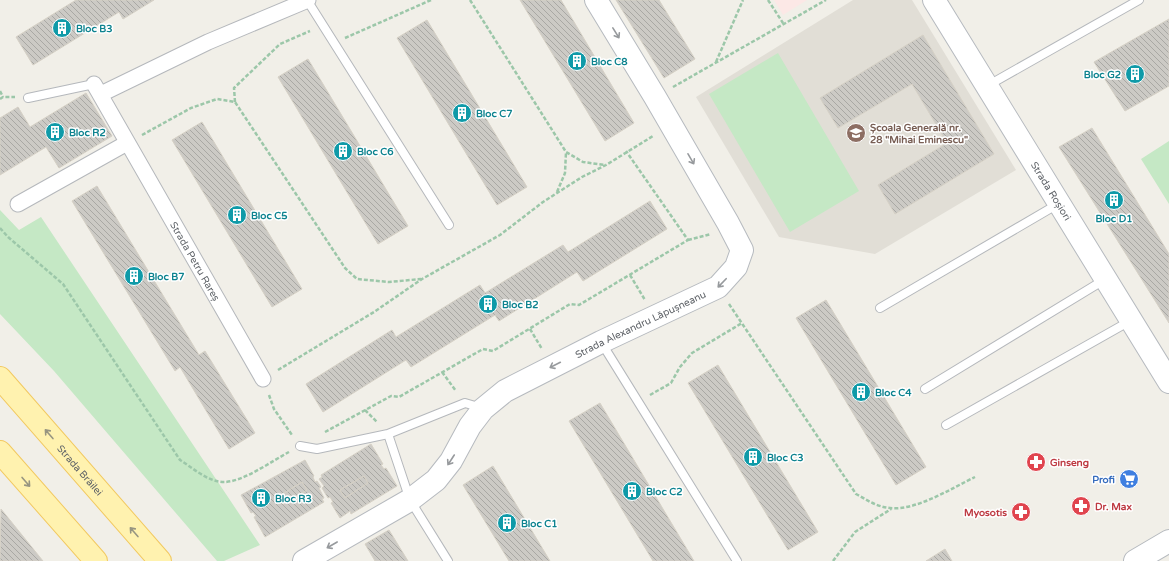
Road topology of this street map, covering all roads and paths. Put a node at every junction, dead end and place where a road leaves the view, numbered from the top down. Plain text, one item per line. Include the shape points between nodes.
1 (308, 0) edge
2 (431, 0) edge
3 (470, 0) edge
4 (596, 0) edge
5 (743, 0) edge
6 (768, 0) edge
7 (826, 0) edge
8 (934, 0) edge
9 (1139, 0) edge
10 (783, 24) junction
11 (323, 25) junction
12 (335, 42) junction
13 (715, 63) junction
14 (986, 86) junction
15 (97, 89) junction
16 (0, 91) edge
17 (3, 97) dead end
18 (655, 97) junction
19 (28, 98) dead end
20 (235, 102) junction
21 (671, 126) junction
22 (127, 143) junction
23 (626, 151) junction
24 (566, 152) junction
25 (606, 165) junction
26 (557, 193) junction
27 (18, 204) dead end
28 (1058, 204) junction
29 (449, 225) dead end
30 (0, 228) edge
31 (630, 275) junction
32 (422, 279) junction
33 (1105, 280) junction
34 (718, 287) junction
35 (880, 308) dead end
36 (655, 318) junction
37 (1130, 321) junction
38 (742, 323) junction
39 (601, 342) junction
40 (442, 372) junction
41 (0, 378) edge
42 (262, 379) junction
43 (1169, 382) edge
44 (925, 389) dead end
45 (637, 402) junction
46 (474, 406) junction
47 (946, 425) dead end
48 (388, 434) junction
49 (300, 446) junction
50 (0, 452) edge
51 (975, 477) dead end
52 (410, 500) junction
53 (891, 509) junction
54 (1169, 541) edge
55 (96, 561) edge
56 (160, 561) edge
57 (304, 561) edge
58 (448, 561) edge
59 (737, 561) edge
60 (832, 561) edge
61 (1135, 561) edge

1 - 11 lane
1 - 15 street
2 - 12 path
3 - 24 path
4 -> 18 street, Strada Alexandru Lăpușneanu
5 - 13 path
6 - 10 path
7 - 10 path
8 - 14 street, Strada Roșiori
9 - 14 lane
10 - 13 path
11 - 12 lane
11 - 20 path via 280,44 234,88
12 - 29 lane
13 - 18 path
14 - 28 street, Strada Roșiori
15 - 19 lane
15 - 22 street, Strada Petru Rareș
16 - 17 path
18 - 21 street, Strada Alexandru Lăpușneanu
20 - 22 path via 217,99 191,108
20 - 32 path via 345,268 358,279 389,282
21 - 23 path
21 -> 34 street, Strada Alexandru Lăpușneanu via 742,250 736,267
22 - 27 street
22 - 42 street, Strada Petru Rareș
23 - 25 path
23 - 31 path via 688,240
24 - 25 path via 583,162
24 - 26 path via 565,173
25 - 26 path
26 - 32 path via 500,235
28 - 33 street, Strada Roșiori
28 - 35 lane
30 - 49 path via 62,284 180,460 206,477 224,482 240,478
31 - 36 path
31 - 40 path via 579,305 570,304 493,351 483,349
32 - 42 path via 374,312
33 - 37 street, Strada Roșiori
33 - 44 lane
34 - 36 street, Strada Alexandru Lăpușneanu
34 - 38 path
36 - 39 street, Strada Alexandru Lăpușneanu
37 - 43 street, Strada Roșiori
37 - 47 lane
38 - 45 path via 692,353 680,367 671,384
38 - 53 path via 856,494 874,505
39 - 45 lane
39 -> 46 street, Strada Alexandru Lăpușneanu
40 - 46 path
40 - 49 path via 399,397 391,396
56 -> 41 main road, Strada Brăilei
42 - 49 path via 274,409
45 - 59 lane
46 - 48 lane
46 -> 52 street, Strada Alexandru Lăpușneanu via 470,426 451,461 436,480
48 - 49 lane via 317,449
48 - 52 lane
50 -> 55 main road
51 - 53 path via 917,504
52 -> 57 street, Strada Alexandru Lăpușneanu
52 - 58 lane
53 - 60 path via 855,532
54 - 61 street

